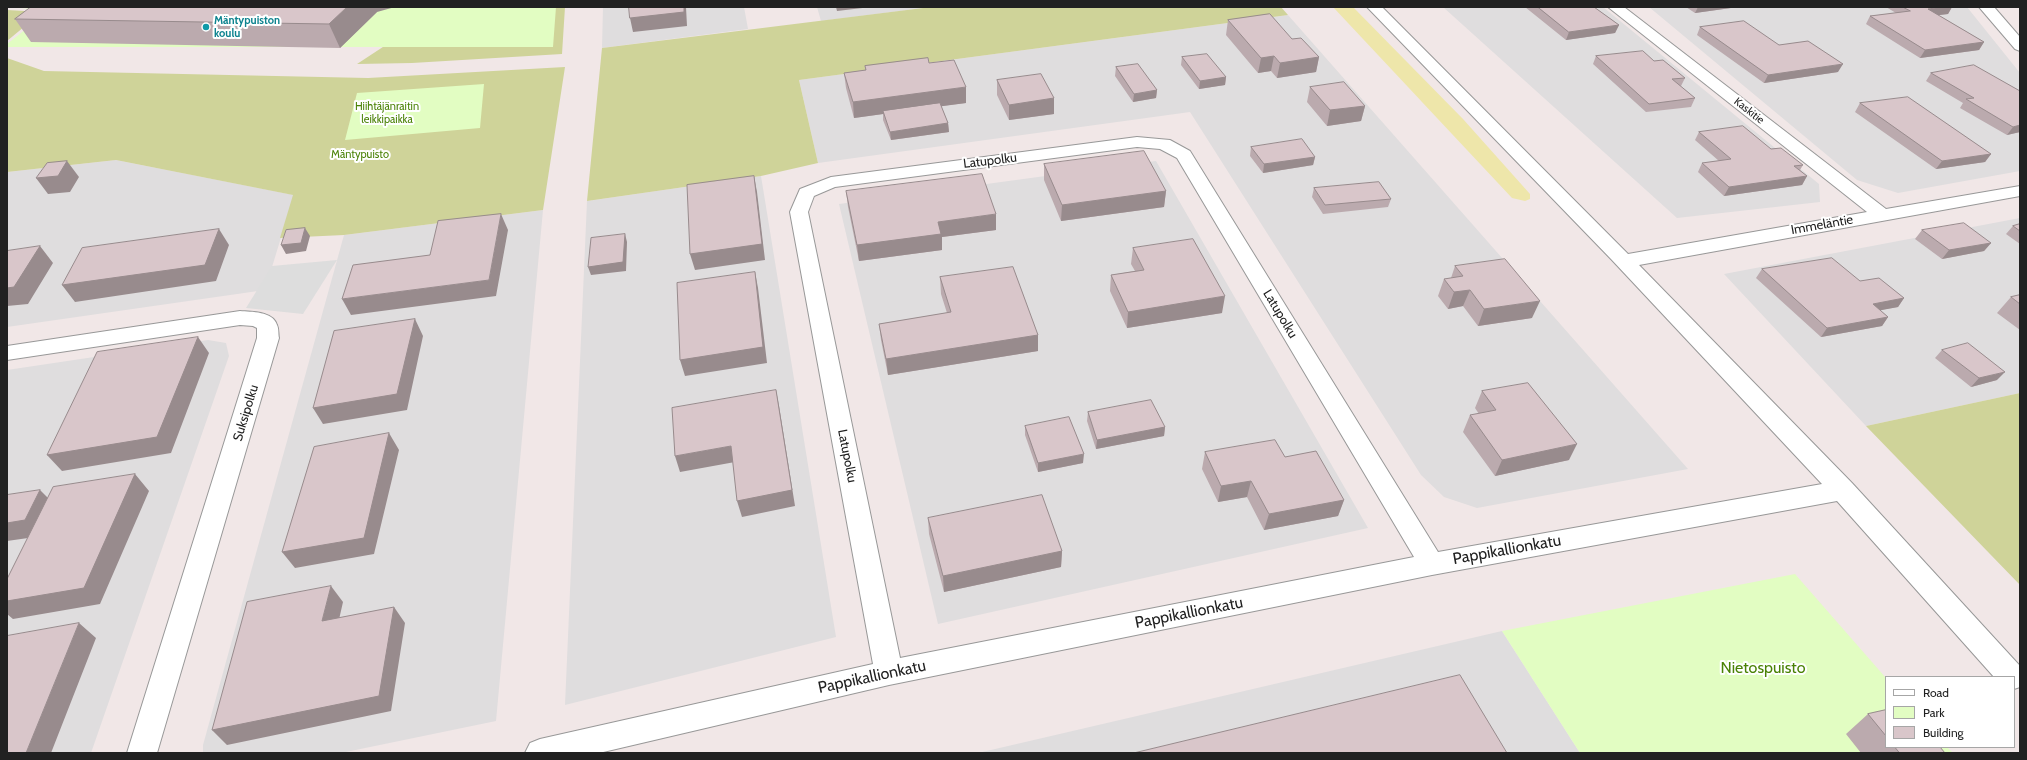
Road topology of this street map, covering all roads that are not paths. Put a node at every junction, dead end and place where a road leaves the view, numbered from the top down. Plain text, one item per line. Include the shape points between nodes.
1 (1374, 7) edge
2 (1615, 7) edge
3 (1986, 7) edge
4 (2020, 46) edge
5 (2020, 191) edge
6 (1882, 215) junction
7 (1624, 260) junction
8 (7, 353) edge
9 (1843, 490) junction
10 (1432, 564) junction
11 (889, 673) junction
12 (2011, 676) edge
13 (142, 753) edge
14 (540, 753) edge

1 - 7 street
2 - 6 street, Kaskitie
3 - 4 street
5 - 6 street, Immeläntie
6 - 7 street, Immeläntie
7 - 9 street
8 - 13 street, Suksipolku via 240,318 257,319 267,325 268,338
9 - 10 street, Pappikallionkatu
9 - 12 street
10 - 11 street, Pappikallionkatu
10 - 11 street, Latupolku via 1184,155 1164,144 1137,142 831,182 806,193 799,212
11 - 14 street, Pappikallionkatu

